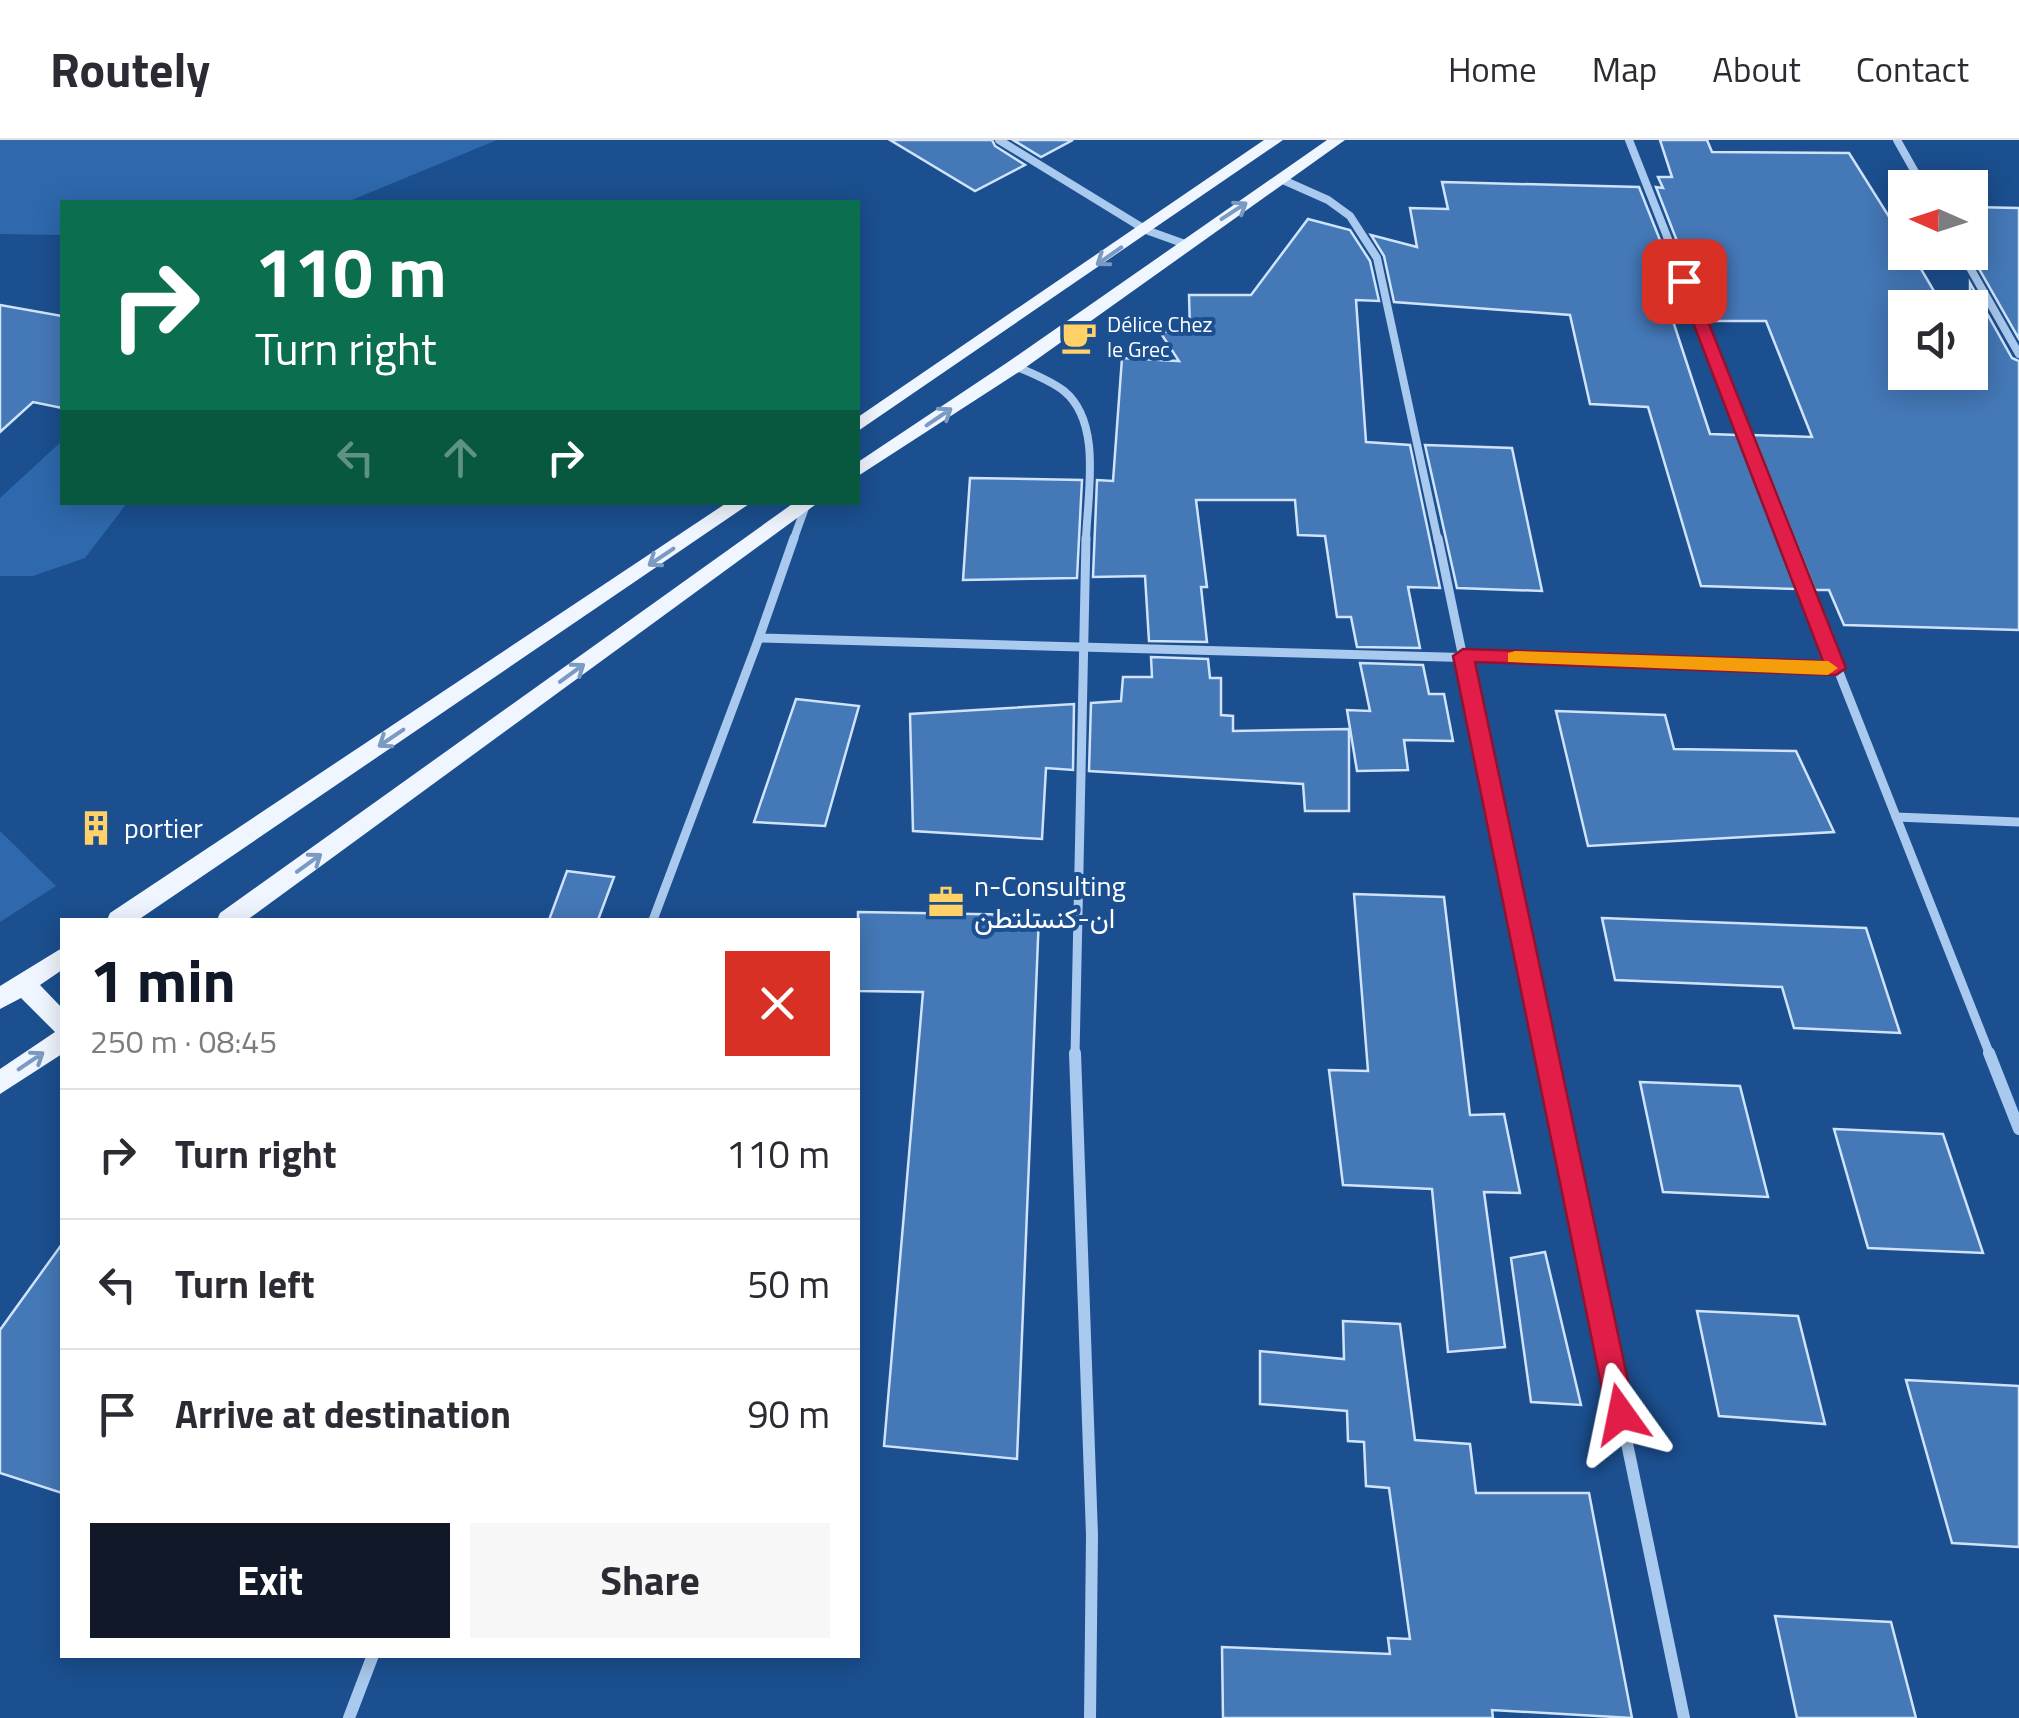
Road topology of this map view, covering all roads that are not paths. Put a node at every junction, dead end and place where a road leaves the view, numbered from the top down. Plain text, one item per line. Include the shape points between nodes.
1 (999, 140) edge
2 (1274, 140) edge
3 (1337, 140) edge
4 (1630, 140) edge
5 (1897, 140) edge
6 (1914, 170) edge
7 (1283, 180) junction
8 (1146, 230) junction
9 (1185, 244) junction
10 (1971, 270) edge
11 (2019, 354) edge
12 (1015, 366) junction
13 (860, 424) edge
14 (860, 469) edge
15 (738, 505) edge
16 (806, 505) edge
17 (807, 505) edge
18 (759, 638) junction
19 (1080, 646) junction
20 (1463, 656) junction
21 (1836, 668) junction
22 (1896, 817) junction
23 (2019, 822) edge
24 (121, 918) edge
25 (233, 918) edge
26 (654, 918) edge
27 (60, 959) edge
28 (23, 984) junction
29 (0, 1000) edge
30 (60, 1022) edge
31 (60, 1041) edge
32 (0, 1083) edge
33 (2019, 1129) edge
34 (372, 1658) edge
35 (349, 1718) edge
36 (1090, 1718) edge
37 (1684, 1718) edge

1 - 8 street
2 - 8 main road
3 - 7 main road
4 - 21 street
5 - 6 street
9 -> 7 main road
7 - 20 street via 1349,215 1363,227 1376,258
8 - 9 street
8 -> 13 main road
9 - 12 main road
10 - 11 street
14 -> 12 main road
12 - 19 street via 1068,392 1083,415 1088,439
15 -> 24 main road
25 -> 16 main road
17 - 18 street
18 - 19 street
18 - 26 street
19 - 20 street
19 - 36 street via 1074,1013 1092,1535
20 - 21 street
20 - 37 street
21 - 22 street
22 - 23 street
22 - 33 street
27 - 28 main road
28 - 29 main road
28 - 30 main road
32 -> 31 main road
34 - 35 street

